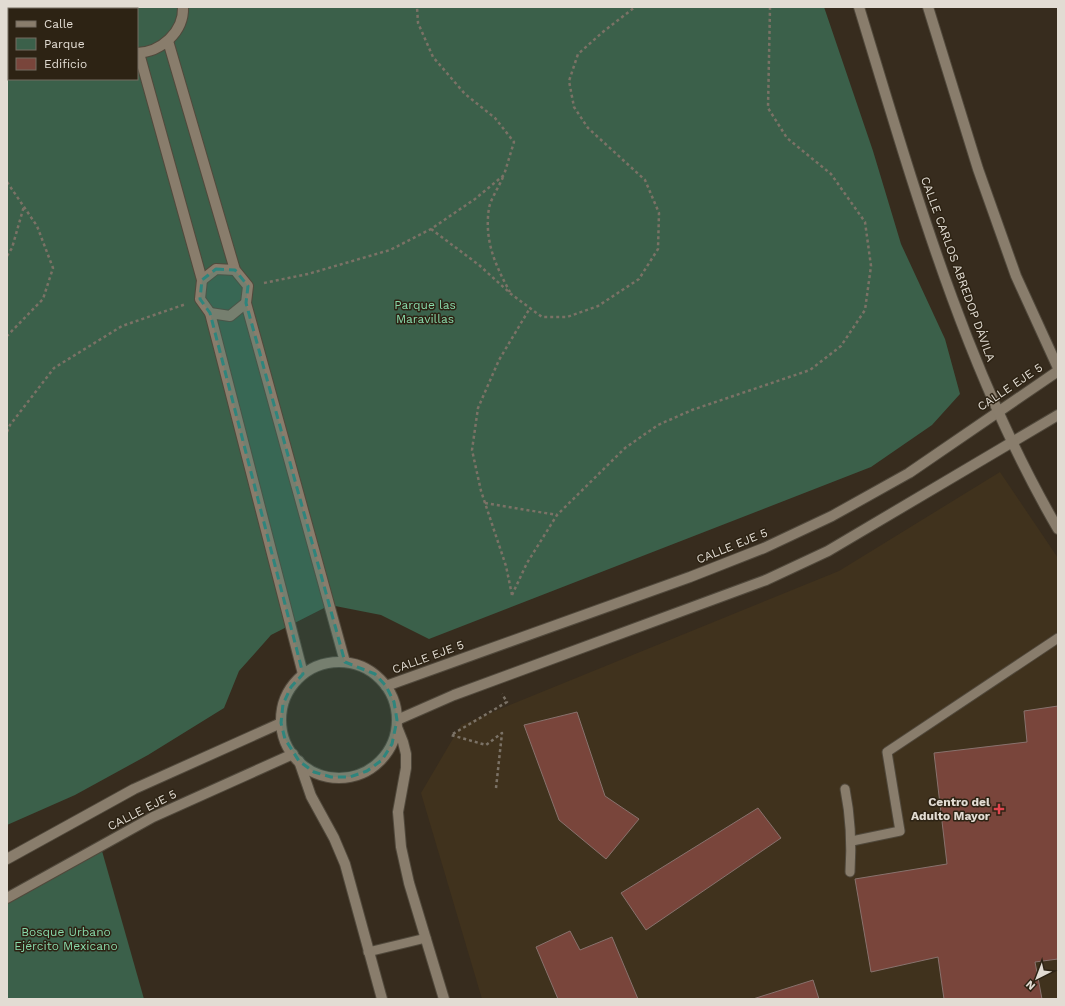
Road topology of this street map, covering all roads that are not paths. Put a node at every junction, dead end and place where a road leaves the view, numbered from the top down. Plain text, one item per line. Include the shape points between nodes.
1 (183, 7) edge
2 (859, 7) edge
3 (928, 7) edge
4 (168, 41) junction
5 (138, 53) edge
6 (235, 270) junction
7 (202, 280) junction
8 (246, 303) junction
9 (210, 313) junction
10 (1058, 370) edge
11 (998, 411) junction
12 (1058, 415) edge
13 (1013, 443) junction
14 (1058, 529) edge
15 (1058, 638) edge
16 (345, 662) junction
17 (303, 674) junction
18 (386, 686) junction
19 (281, 723) junction
20 (397, 723) junction
21 (296, 758) junction
22 (845, 789) dead end
23 (852, 840) junction
24 (7, 859) edge
25 (850, 872) dead end
26 (7, 898) edge
27 (426, 938) junction
28 (368, 952) junction
29 (382, 999) edge
30 (444, 999) edge

1 - 4 street via 178,28
2 - 11 street, CALLE CARLOS ABREDOP DÁVILA via 910,174 958,314
3 - 10 street via 978,169 1016,276
4 - 5 street via 155,50
4 - 6 street
5 - 7 street
6 - 7 street via 216,268
6 - 8 street via 248,286
7 - 9 street via 200,299
8 - 9 street via 230,316
8 - 16 street
9 - 17 street
10 - 11 street, CALLE EJE 5
11 - 13 street, CALLE CARLOS ABREDOP DÁVILA
11 - 18 street, CALLE EJE 5 via 909,473 832,516 764,548
12 - 13 street
13 - 14 street, CALLE CARLOS ABREDOP DÁVILA
13 - 20 street via 828,551 766,580 454,696
15 - 23 lane via 887,752 900,831
16 - 17 street via 330,662 316,666
16 - 18 street via 361,666 375,674
17 - 19 street via 291,687 283,704
18 - 20 street via 394,702
19 - 21 street via 285,739
19 - 24 street, CALLE EJE 5 via 134,789
20 - 21 street via 392,744 382,760 367,771 350,777 331,777 314,772
20 - 27 street via 406,754 398,812 401,847
21 - 26 street, CALLE EJE 5 via 153,817
21 - 28 street via 311,796 334,838 344,864
22 - 23 lane via 851,818
23 - 25 lane
27 - 28 lane
27 - 30 street
28 - 29 street

